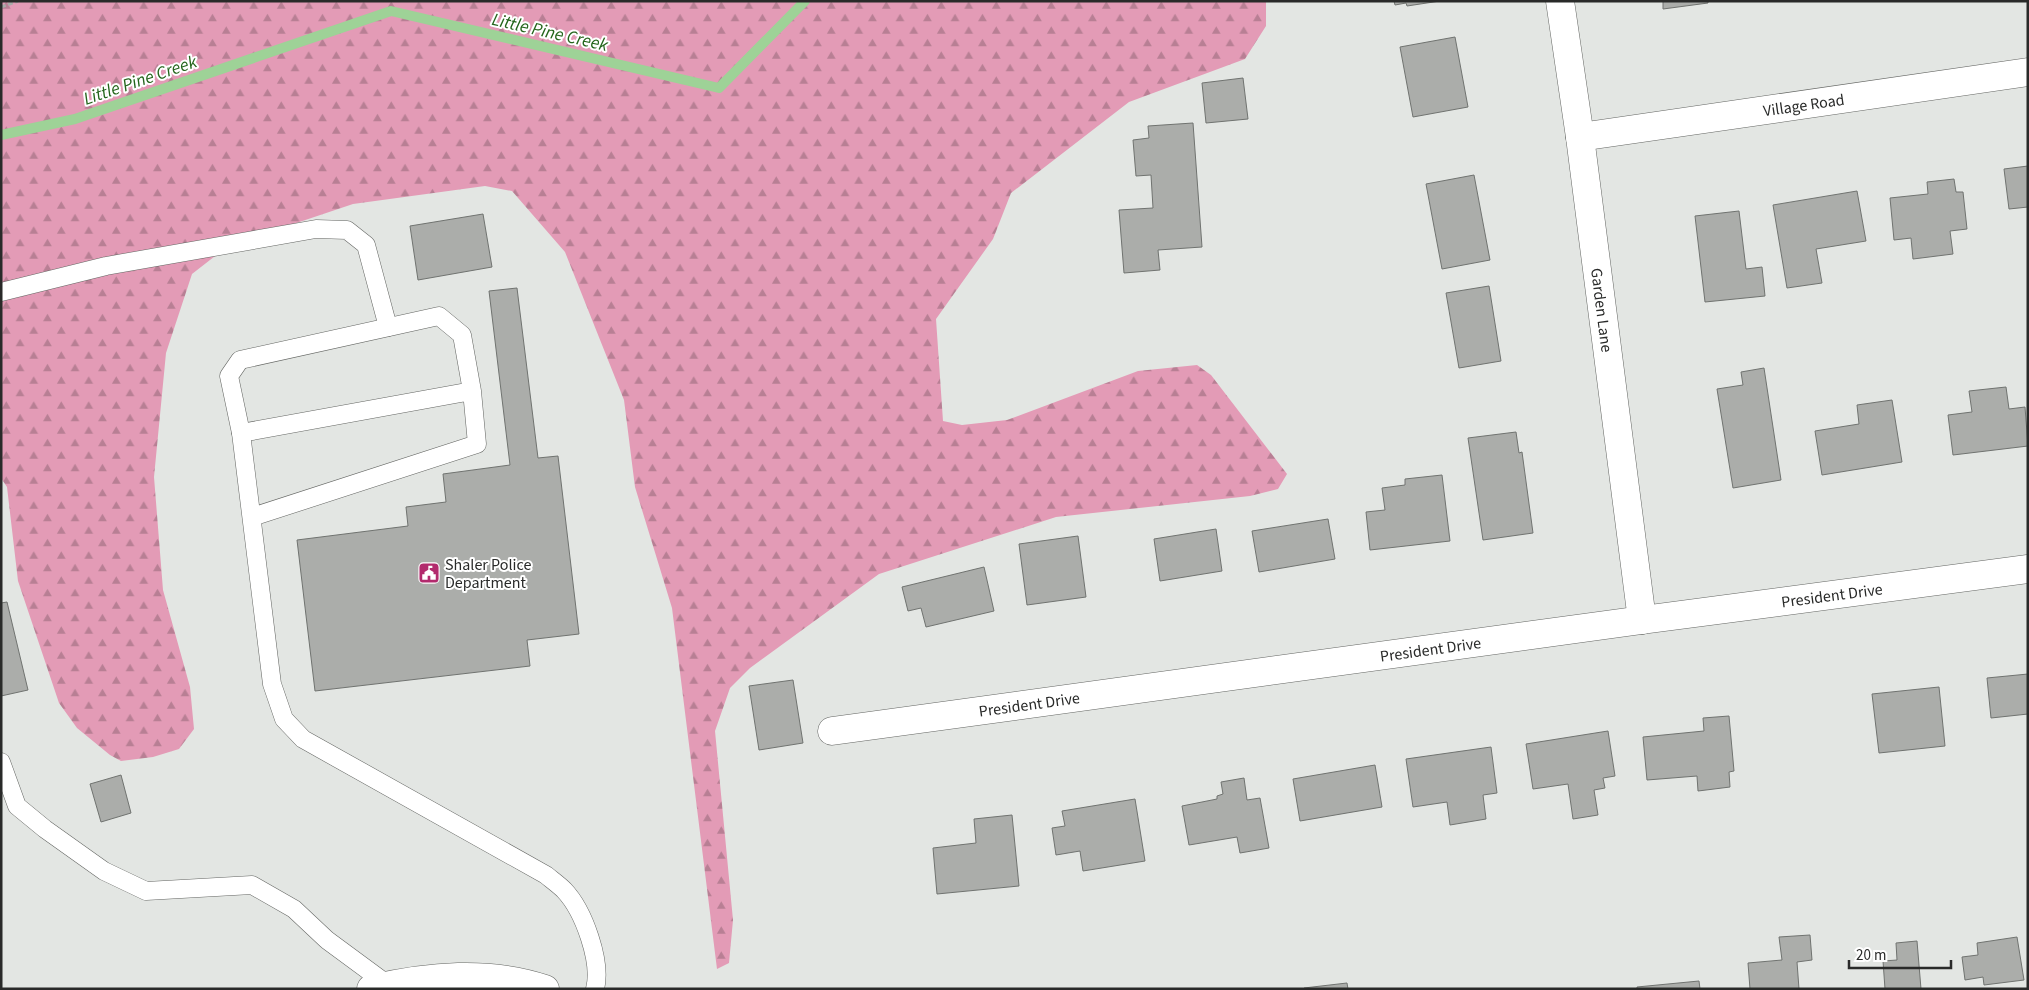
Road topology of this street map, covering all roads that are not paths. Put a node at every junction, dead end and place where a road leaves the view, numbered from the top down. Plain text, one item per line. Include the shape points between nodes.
1 (1560, 1) edge
2 (2028, 72) edge
3 (1580, 138) junction
4 (1, 292) edge
5 (388, 327) junction
6 (472, 391) junction
7 (241, 433) junction
8 (252, 517) junction
9 (2028, 569) edge
10 (1642, 620) junction
11 (832, 731) dead end
12 (1, 762) edge
13 (380, 987) edge
14 (545, 989) edge
15 (595, 989) edge

1 - 3 street, Garden Lane
2 - 3 street, Village Road
3 - 10 street, Garden Lane
4 - 5 lane via 106,266 316,229 347,230 366,245
5 - 6 lane via 439,316 462,334
5 - 7 lane via 240,360 229,376
6 - 7 lane
6 - 8 lane via 477,444
7 - 8 lane
8 - 15 lane via 272,684 284,719 303,739 546,875 565,891 579,911 591,943 598,978
9 - 10 street, President Drive
10 - 11 street, President Drive
12 - 13 lane via 16,806 104,871 146,891 252,885 294,909
13 - 14 street via 404,981 456,977 491,978

